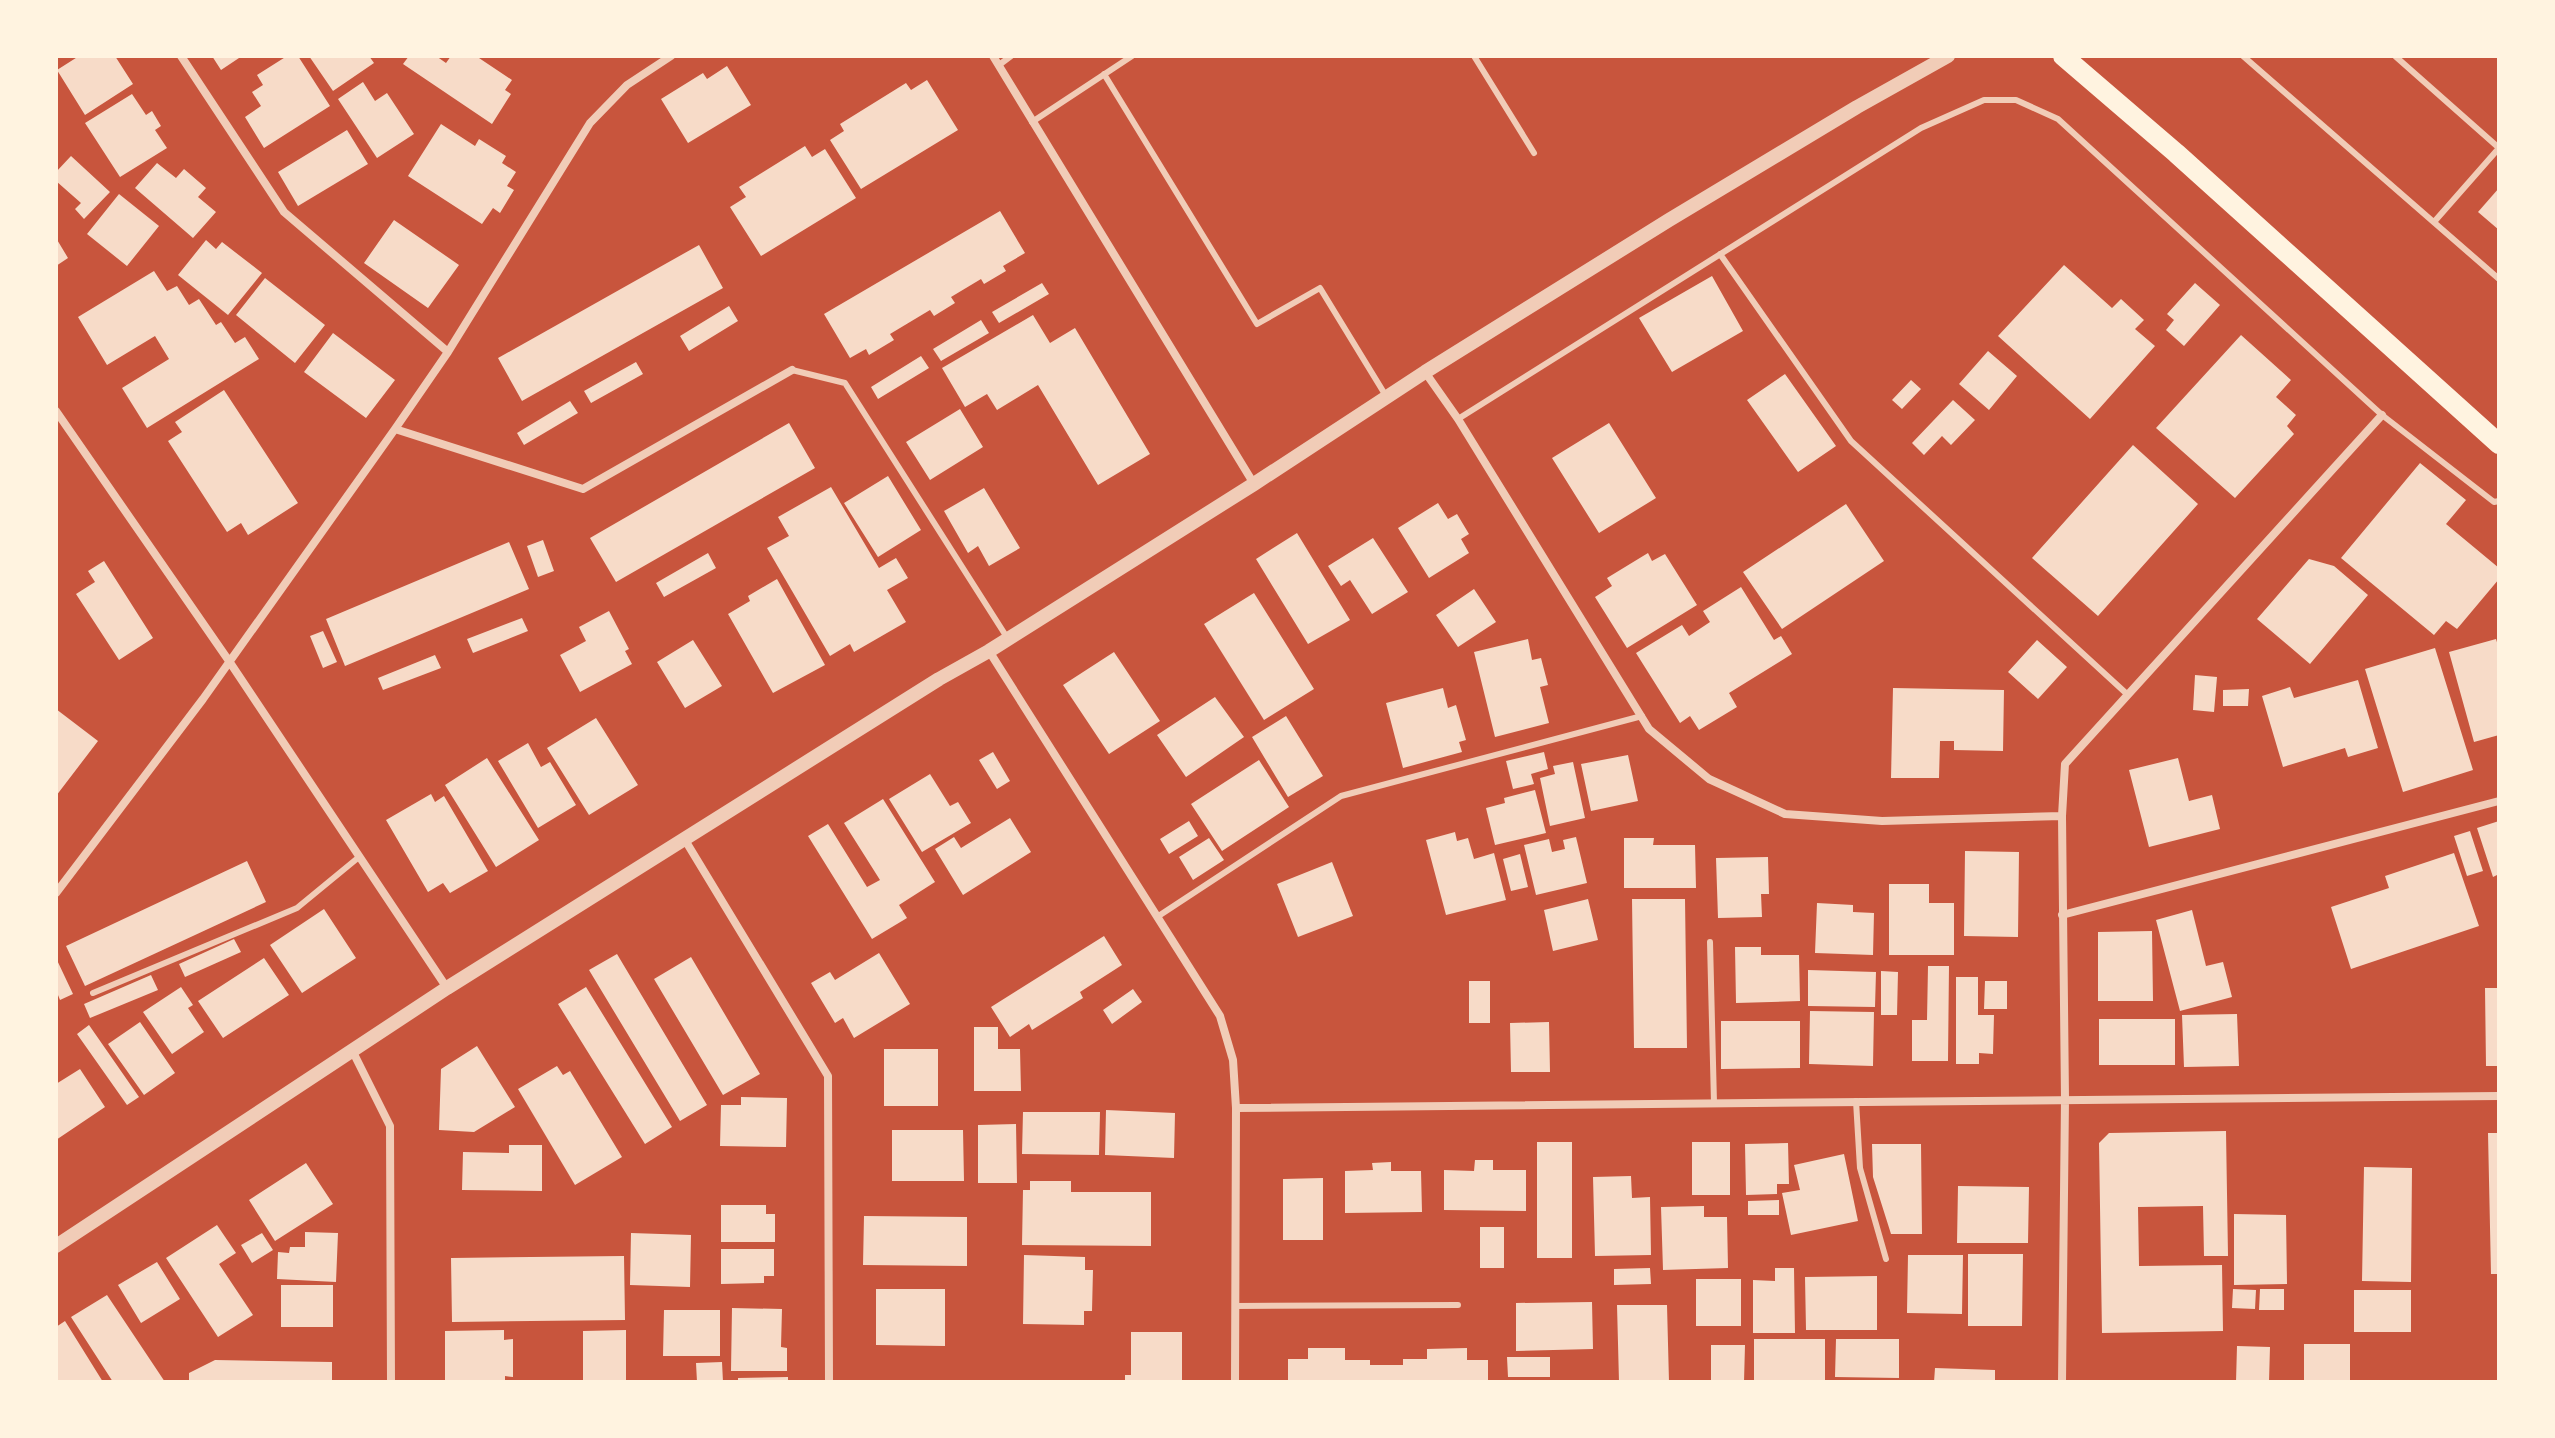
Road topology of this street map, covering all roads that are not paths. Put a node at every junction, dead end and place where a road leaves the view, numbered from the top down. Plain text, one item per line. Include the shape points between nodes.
1 (181, 56) edge
2 (671, 56) edge
3 (993, 56) edge
4 (1011, 56) edge
5 (1132, 56) edge
6 (1474, 56) edge
7 (1948, 56) edge
8 (2063, 56) edge
9 (2243, 56) edge
10 (2395, 56) edge
11 (999, 65) junction
12 (1104, 74) junction
13 (1032, 122) junction
14 (1534, 153) dead end
15 (2434, 222) junction
16 (1720, 254) junction
17 (2499, 279) edge
18 (448, 352) junction
19 (792, 370) joint
20 (1425, 372) junction
21 (1386, 397) junction
22 (56, 411) edge
23 (2382, 415) junction
24 (1458, 419) junction
25 (395, 429) junction
26 (2499, 444) edge
27 (1254, 484) junction
28 (2499, 501) edge
29 (1008, 639) junction
30 (989, 651) junction
31 (229, 661) junction
32 (2128, 695) junction
33 (1642, 716) junction
34 (2499, 801) edge
35 (2062, 816) junction
36 (685, 840) junction
37 (359, 857) junction
38 (56, 893) edge
39 (2062, 915) junction
40 (1157, 917) junction
41 (1710, 942) dead end
42 (447, 988) junction
43 (93, 993) dead end
44 (352, 1049) junction
45 (2499, 1096) edge
46 (2065, 1099) junction
47 (1856, 1101) junction
48 (1714, 1103) junction
49 (1236, 1108) junction
50 (56, 1246) edge
51 (1886, 1259) dead end
52 (1458, 1305) dead end
53 (1235, 1306) junction
54 (391, 1382) edge
55 (829, 1382) edge
56 (1235, 1382) edge
57 (2062, 1382) edge

1 - 18 street via 284,212
2 - 18 street via 627,85 590,123
3 - 11 street
4 - 11 lane
5 - 12 lane
6 - 14 lane
7 - 20 street
8 - 26 main road
9 - 15 lane
10 - 15 lane via 2499,148
11 - 13 street
12 - 13 lane
12 - 21 lane via 1257,324 1320,288
13 - 27 street
15 - 17 lane
16 - 23 lane via 1921,128 1984,100 2016,100 2058,119
16 - 24 lane
16 - 32 lane via 1851,441
18 - 25 street
19 - 25 street via 583,489
19 - 29 lane via 845,383
20 - 21 street
20 - 24 street
21 - 27 street
22 - 31 street
23 - 28 lane
23 - 32 street
24 - 33 street
25 - 31 street
27 - 29 street
29 - 30 street
30 - 36 street
30 - 40 street
31 - 37 street
31 - 38 street
32 - 35 street via 2065,764
33 - 35 street via 1649,729 1709,779 1785,814 1882,821
33 - 40 lane via 1341,796
34 - 39 street
35 - 39 street
36 - 42 street
36 - 55 street via 828,1076
37 - 42 street
37 - 43 lane via 297,908
39 - 46 street
40 - 49 street via 1220,1016 1233,1060
41 - 48 lane
42 - 44 street
44 - 50 street
44 - 54 street via 390,1126
45 - 46 street
46 - 47 street
46 - 57 street
47 - 48 street
47 - 51 lane via 1860,1168
48 - 49 street
49 - 53 street
52 - 53 lane
53 - 56 street

